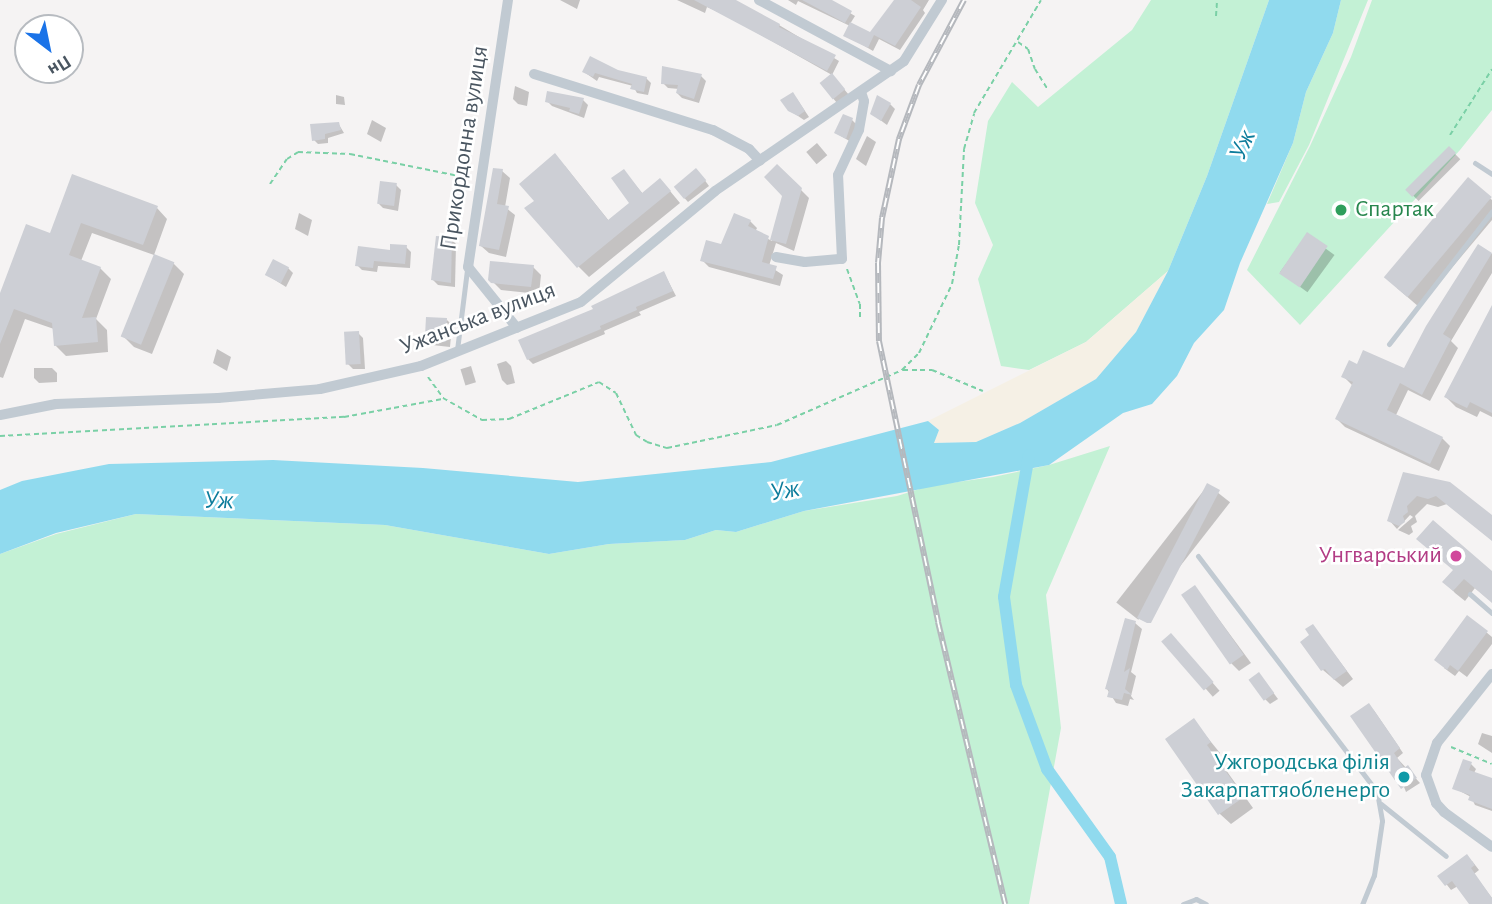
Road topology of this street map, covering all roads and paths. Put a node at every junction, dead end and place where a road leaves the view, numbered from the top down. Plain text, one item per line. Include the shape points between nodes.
1 (508, 0) edge
2 (759, 0) edge
3 (942, 0) edge
4 (1041, 0) edge
5 (1217, 0) edge
6 (1216, 16) dead end
7 (1017, 41) junction
8 (1492, 69) edge
9 (891, 71) junction
10 (534, 74) dead end
11 (1048, 90) dead end
12 (861, 92) junction
13 (1450, 135) dead end
14 (760, 161) junction
15 (1475, 163) dead end
16 (1492, 174) edge
17 (270, 184) dead end
18 (479, 184) junction
19 (1492, 211) edge
20 (776, 257) dead end
21 (842, 259) junction
22 (468, 267) junction
23 (860, 318) dead end
24 (517, 328) junction
25 (1389, 344) dead end
26 (457, 353) junction
27 (421, 366) junction
28 (902, 370) junction
29 (983, 391) dead end
30 (443, 398) junction
31 (0, 415) edge
32 (0, 436) edge
33 (1198, 556) dead end
34 (1470, 594) dead end
35 (1492, 613) edge
36 (1492, 674) edge
37 (1437, 743) junction
38 (1492, 764) edge
39 (1381, 804) junction
40 (1492, 847) edge
41 (1446, 856) dead end
42 (1183, 904) edge
43 (1206, 904) edge
44 (1363, 904) edge

1 - 18 street, Прикордонна вулиця
2 - 9 street
3 - 9 street, Ужанська вулиця via 904,61
4 - 7 path
5 - 6 path
7 - 11 path via 1027,49
7 - 28 path via 974,113 964,149 959,245 952,284 919,353
8 - 13 path
9 - 12 street, Ужанська вулиця
10 - 14 street via 713,130 749,149
12 - 14 street, Ужанська вулиця
12 - 21 street via 859,130 838,174
14 - 24 street, Ужанська вулиця via 715,191 582,302
15 - 16 lane
17 - 18 path via 287,159 298,152 350,154 467,177
18 - 22 street, Прикордонна вулиця
19 - 25 lane
20 - 21 street via 804,262
21 - 23 path via 860,304
22 - 24 street, Прикордонна вулиця
22 - 26 lane
24 - 26 street, Ужанська вулиця
26 - 27 street, Ужанська вулиця
27 - 30 path
27 - 31 street, Ужанська вулиця via 320,389 56,404
28 - 29 path via 932,370
28 - 30 path via 778,425 667,448 636,435 616,393 599,382 509,419 482,420
30 - 32 path via 344,417
33 - 39 lane via 1371,782
34 - 35 lane
36 - 37 street
37 - 38 path
37 - 40 street via 1426,775 1430,791 1444,812
39 - 41 lane
39 - 44 lane via 1375,867
42 - 43 lane via 1196,899

